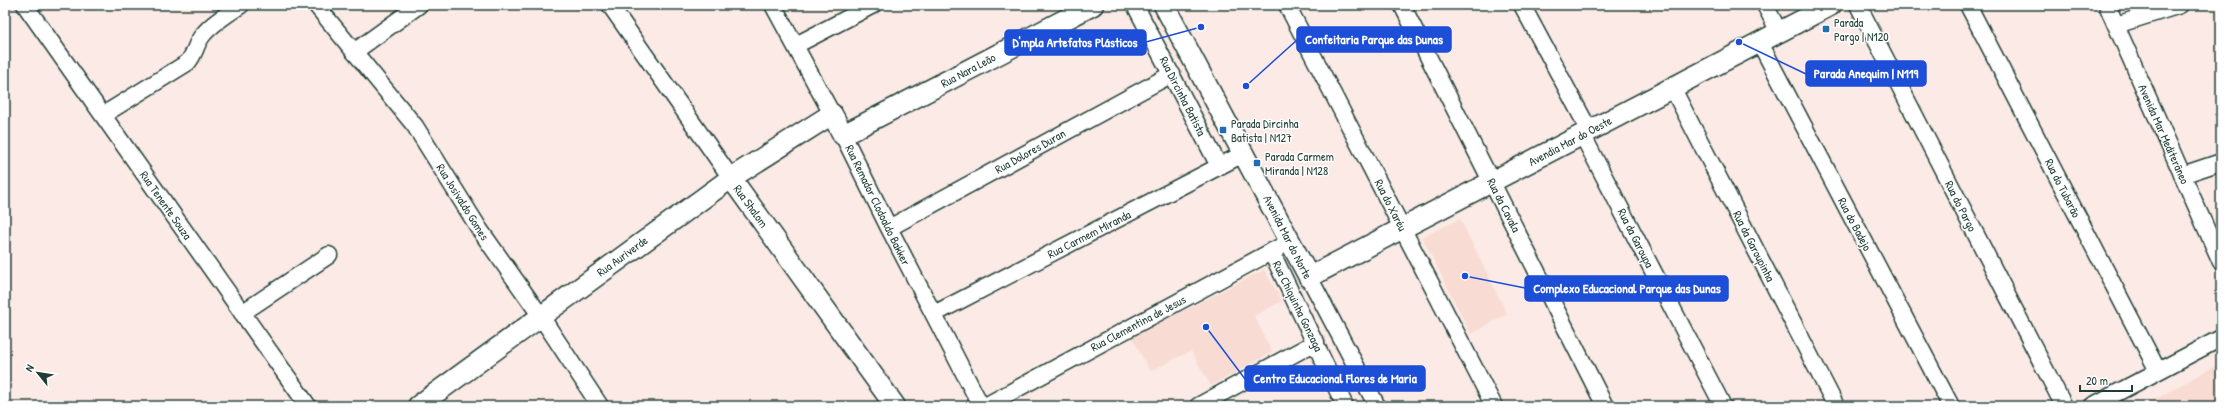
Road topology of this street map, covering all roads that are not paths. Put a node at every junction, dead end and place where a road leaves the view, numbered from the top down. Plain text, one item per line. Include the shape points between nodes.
1 (25, 5) edge
2 (242, 5) edge
3 (419, 5) edge
4 (610, 5) edge
5 (773, 5) edge
6 (873, 5) edge
7 (1093, 5) edge
8 (1135, 5) edge
9 (1164, 5) edge
10 (1287, 5) edge
11 (1402, 5) edge
12 (1522, 5) edge
13 (1765, 5) edge
14 (1831, 5) edge
15 (1858, 5) edge
16 (1968, 5) edge
17 (2107, 5) edge
18 (2180, 5) edge
19 (320, 6) edge
20 (2116, 25) junction
21 (1779, 32) junction
22 (1759, 41) junction
23 (796, 45) junction
24 (354, 52) junction
25 (1172, 74) junction
26 (1672, 87) junction
27 (832, 114) junction
28 (103, 116) junction
29 (1586, 132) junction
30 (844, 135) junction
31 (1245, 153) junction
32 (2221, 162) edge
33 (1219, 166) junction
34 (2182, 175) junction
35 (731, 178) junction
36 (1493, 183) junction
37 (889, 228) junction
38 (1403, 228) junction
39 (1291, 241) junction
40 (1271, 251) junction
41 (329, 255) dead end
42 (2221, 262) edge
43 (1309, 277) junction
44 (242, 313) junction
45 (934, 314) junction
46 (540, 315) junction
47 (2221, 338) edge
48 (1316, 342) junction
49 (2158, 371) junction
50 (308, 406) edge
51 (418, 406) edge
52 (600, 406) edge
53 (895, 406) edge
54 (981, 406) edge
55 (985, 406) edge
56 (1198, 406) edge
57 (1345, 406) edge
58 (1377, 406) edge
59 (1494, 406) edge
60 (1605, 406) edge
61 (1723, 406) edge
62 (1836, 406) edge
63 (1951, 406) edge
64 (2064, 406) edge
65 (2092, 406) edge

1 - 28 street, Rua Tenente Souza
2 - 28 street via 220,19 201,36 195,52 187,63
3 - 24 street
4 - 35 street, Rua Shalom
5 - 23 street, Rua Remador Clodoaldo Bakker
6 - 23 street
7 - 30 street, Rua Nara Leão
8 - 25 street, Rua Dircinha Batista
9 - 31 street, Avenida Mar do Norte
10 - 38 street, Rua do Xaréu
11 - 36 street, Rua da Cavala
12 - 29 street, Rua da Garoupa
13 - 21 street
14 - 21 street, Avendia Mar do Oeste
15 - 64 street, Rua do Pargo
16 - 49 street, Rua do Tubarão
17 - 20 street, Avenida Mar Mediterâneo
18 - 20 street
19 - 24 street, Rua Josivaldo Gomes
20 - 34 street, Avenida Mar Mediterâneo
21 - 22 street, Avendia Mar do Oeste
22 - 26 street, Avendia Mar do Oeste
22 - 63 street, Rua do Badejo
23 - 27 street, Rua Remador Clodoaldo Bakker
24 - 46 street, Rua Josivaldo Gomes via 415,126 480,230
25 - 33 street, Rua Dircinha Batista
25 - 37 street, Rua Dolores Duran
26 - 29 street, Avendia Mar do Oeste
26 - 62 street, Rua da Garoupinha
27 - 30 street, Rua Remador Clodoaldo Bakker
27 - 35 street, Rua Auriverde
28 - 44 street, Rua Tenente Souza
29 - 36 street, Avendia Mar do Oeste
29 - 61 street, Rua da Garoupa
30 - 37 street, Rua Remador Clodoaldo Bakker
31 - 33 street, Rua Carmem Miranda
31 - 39 street, Avenida Mar do Norte
32 - 34 street
33 - 45 street, Rua Carmem Miranda
34 - 42 street, Avenida Mar Mediterâneo
35 - 46 street, Rua Auriverde
35 - 53 street, Rua Shalom
36 - 38 street, Avendia Mar do Oeste
36 - 60 street, Rua da Cavala
37 - 45 street, Rua Remador Clodoaldo Bakker
38 - 43 street, Avendia Mar do Oeste
38 - 59 street, Rua do Xaréu
39 - 40 street, Rua Clementina de Jesus
39 - 43 street, Avenida Mar do Norte
40 - 48 street, Rua Chiquinha Gonzaga
40 - 55 street, Rua Clementina de Jesus
41 - 44 street
43 - 58 street, Avenida Mar do Norte
44 - 50 street, Rua Tenente Souza
45 - 54 street, Rua Remador Clodoaldo Bakker
46 - 51 street, Rua Auriverde
46 - 52 street, Rua Josivaldo Gomes
47 - 49 street
48 - 56 street
48 - 57 street, Rua Chiquinha Gonzaga
49 - 65 street

